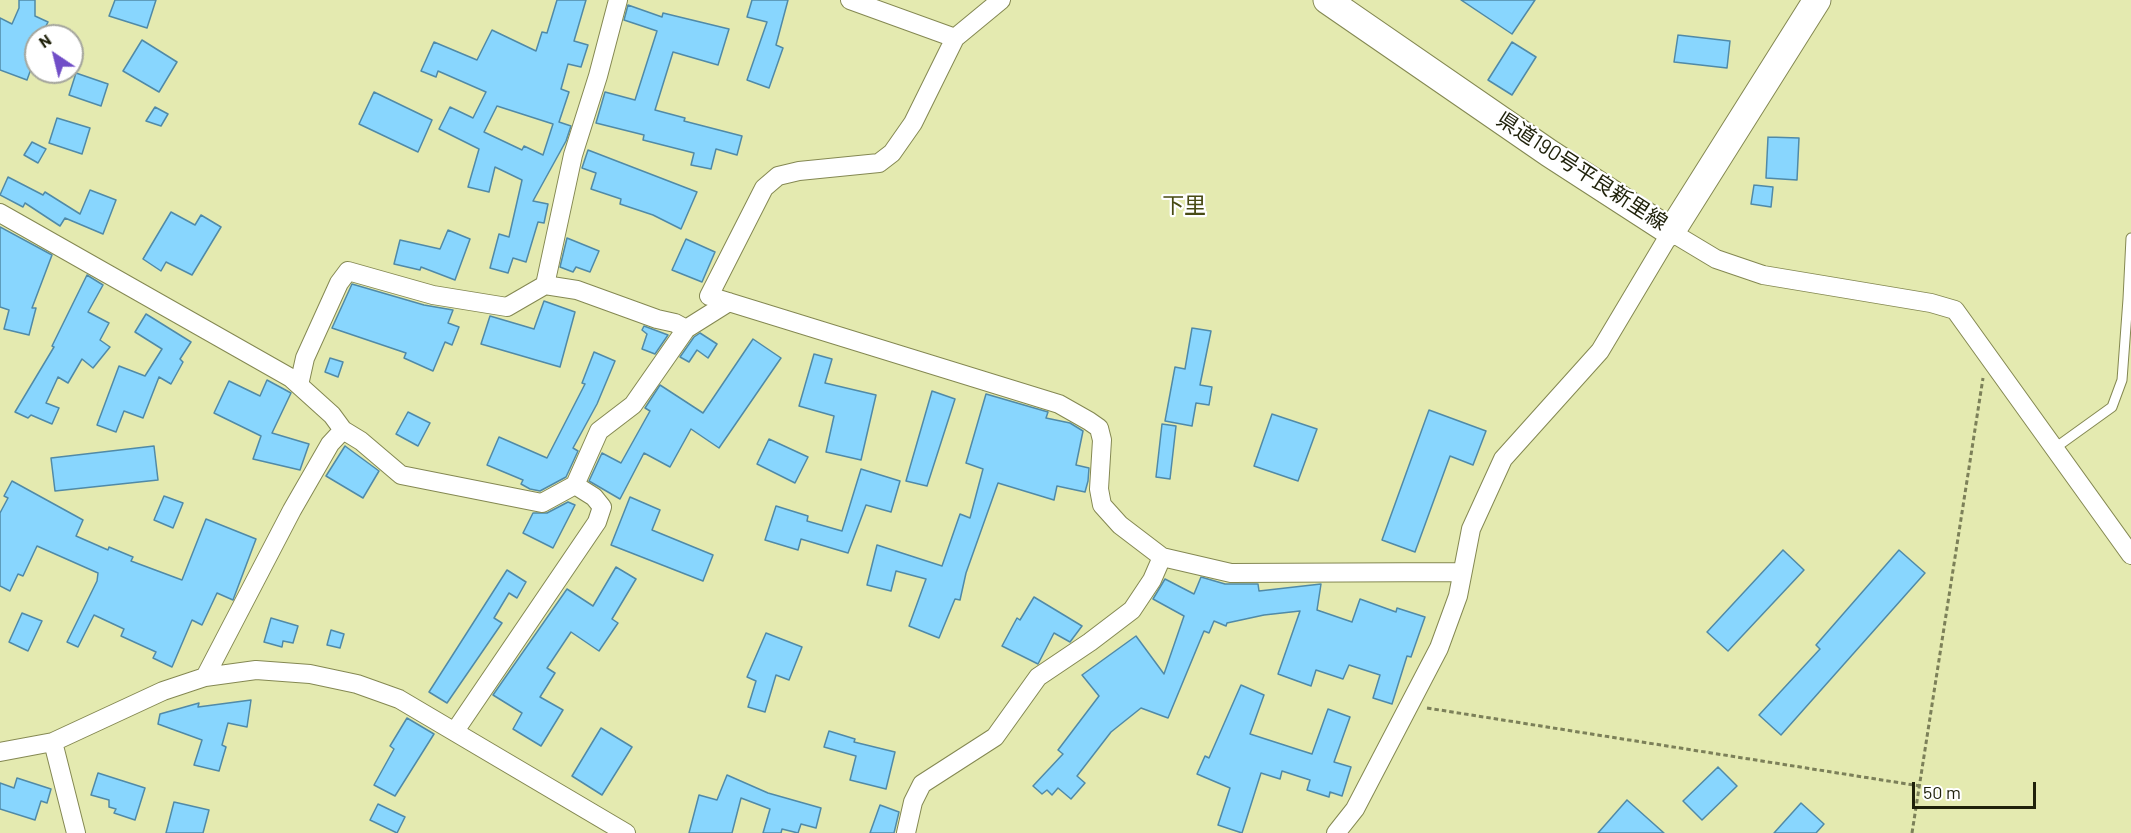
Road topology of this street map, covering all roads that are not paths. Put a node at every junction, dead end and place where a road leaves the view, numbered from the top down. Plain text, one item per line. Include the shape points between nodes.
1 (618, 0) edge
2 (850, 0) edge
3 (1001, 0) edge
4 (1327, 0) edge
5 (1817, 0) edge
6 (955, 38) junction
7 (0, 213) edge
8 (1671, 232) junction
9 (2131, 238) edge
10 (545, 285) junction
11 (2130, 299) edge
12 (729, 302) junction
13 (686, 329) junction
14 (299, 385) junction
15 (342, 430) junction
16 (2055, 448) junction
17 (575, 485) junction
18 (2131, 555) edge
19 (1162, 556) junction
20 (1461, 572) junction
21 (205, 677) junction
22 (455, 731) junction
23 (53, 742) junction
24 (0, 752) edge
25 (76, 833) edge
26 (626, 833) edge
27 (906, 833) edge
28 (1336, 833) edge

1 - 10 street via 573,155
2 - 6 street
3 - 6 street
4 - 8 main road, 県道190号平良新里線
5 - 8 main road, 県道190号平良新里線
6 - 12 street via 913,123 892,153 879,163 799,171 778,177 764,188 709,296
7 - 14 street
8 - 16 street via 1716,259 1764,275 1955,310
8 - 20 street via 1600,351 1503,459 1471,529
9 - 11 lane
10 - 13 street via 578,290
10 - 14 street via 507,307 433,295 348,272 339,283 305,358
11 - 16 lane via 2122,380 2112,407
12 - 13 street
12 - 19 street via 1059,404 1089,421 1099,428 1102,440 1102,505 1120,525
13 - 17 street via 633,405 599,430
14 - 15 street via 332,415
15 - 17 street via 401,475 542,503
15 - 21 street via 292,510
16 - 18 street
17 - 22 street via 602,507 597,522
19 - 20 street via 1231,573
19 - 27 street via 1132,610 1038,677 995,737 922,784
20 - 28 street via 1449,622 1410,706 1355,809
21 - 22 street via 256,670 310,674 357,684 399,699
21 - 23 street via 163,691
22 - 26 street
23 - 24 street
23 - 25 street

